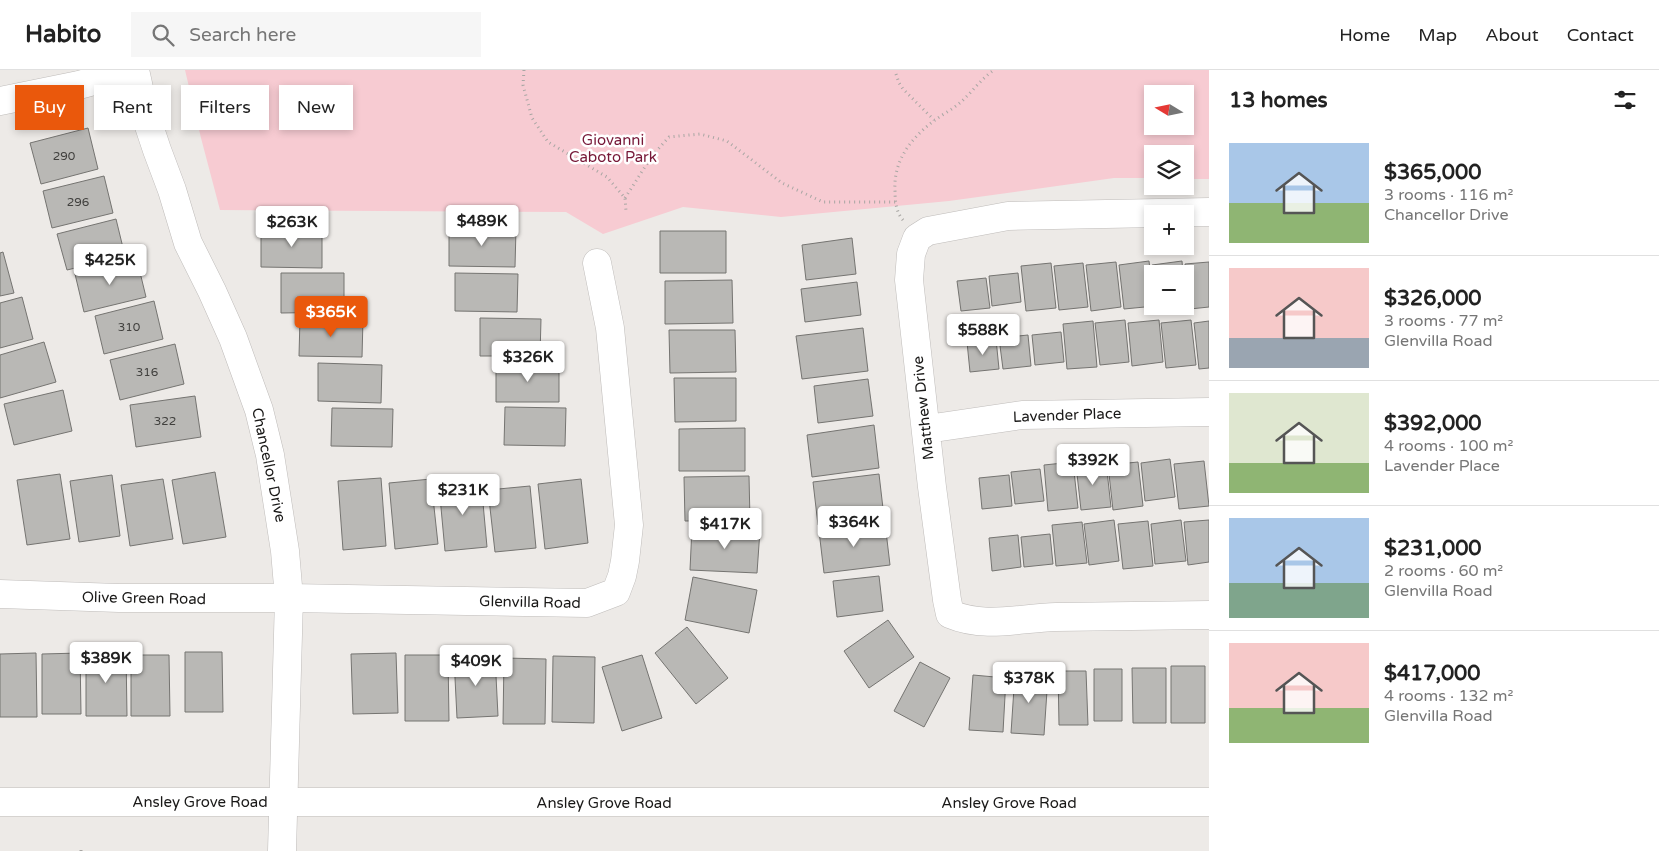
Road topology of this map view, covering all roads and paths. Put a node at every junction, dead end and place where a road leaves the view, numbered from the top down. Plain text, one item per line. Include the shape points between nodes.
1 (135, 70) edge
2 (524, 70) edge
3 (993, 71) edge
4 (896, 74) dead end
5 (0, 101) edge
6 (934, 120) junction
7 (625, 198) junction
8 (896, 202) junction
9 (626, 211) dead end
10 (1209, 212) edge
11 (917, 238) junction
12 (597, 262) dead end
13 (1209, 412) edge
14 (926, 429) junction
15 (0, 594) edge
16 (289, 598) junction
17 (1209, 615) edge
18 (0, 802) edge
19 (284, 802) junction
20 (1209, 802) edge
21 (81, 846) dead end
22 (81, 851) edge
23 (282, 851) edge

1 - 5 street
1 - 16 street, Chancellor Drive via 144,111 188,243 233,338 259,410 278,500
2 - 7 path via 523,85 532,118 548,142 607,177
3 - 6 path via 960,102
4 - 6 path via 903,89
6 - 8 path via 914,138 899,163 894,177
7 - 8 path via 652,156 669,137 700,134 727,141 782,183 823,202
7 - 9 path
8 - 11 path via 900,216
10 - 11 street via 1008,216 928,231
11 - 14 street, Matthew Drive via 911,254 909,280
12 - 16 street, Glenvilla Road via 610,328 629,525 624,568 616,592 587,603
13 - 14 street, Lavender Place via 1022,415
14 - 17 street, Matthew Drive via 950,614 966,620 995,622 1053,617
15 - 16 street, Olive Green Road
16 - 19 street, Chancellor Drive
18 - 19 street, Ansley Grove Road
19 - 20 street, Ansley Grove Road
19 - 23 street, Chancellor Drive
21 - 22 path

